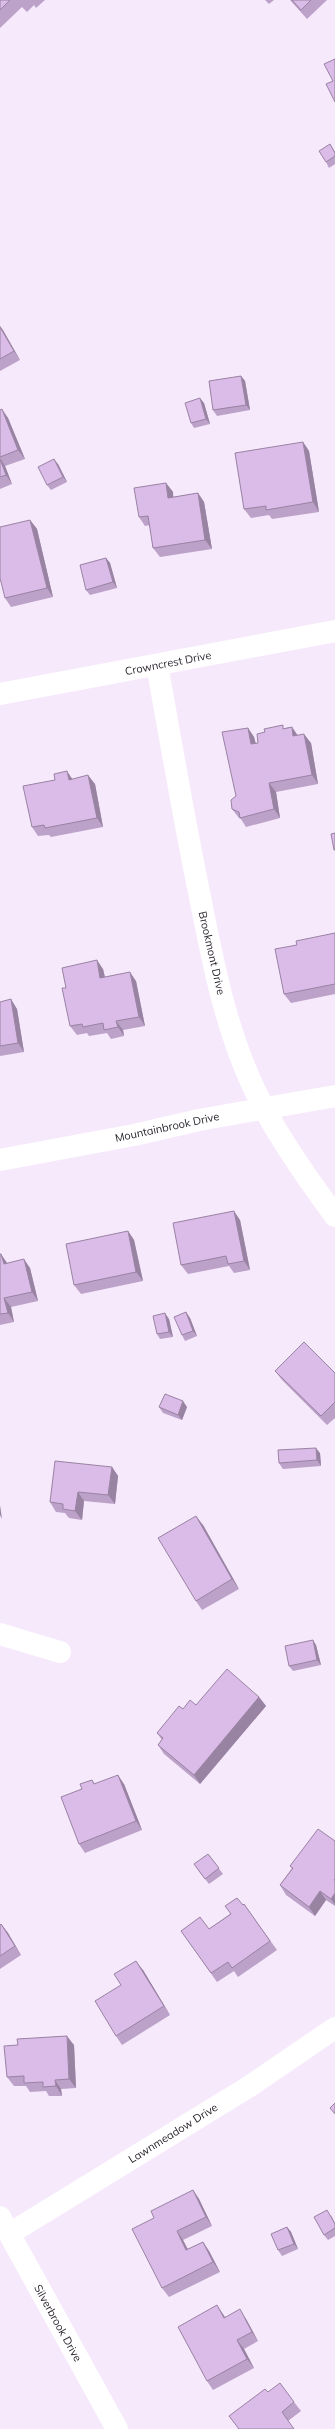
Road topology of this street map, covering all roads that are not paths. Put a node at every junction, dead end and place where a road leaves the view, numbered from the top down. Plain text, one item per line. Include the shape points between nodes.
1 (335, 631) edge
2 (157, 665) junction
3 (0, 694) edge
4 (335, 1096) edge
5 (265, 1109) junction
6 (0, 1160) edge
7 (335, 1216) edge
8 (0, 1634) edge
9 (60, 1652) dead end
10 (335, 2028) edge
11 (5, 2226) edge
12 (117, 2429) edge

1 - 2 street, Crowncrest Drive
2 - 3 street, Crowncrest Drive
2 - 5 street, Brookmont Drive via 216,980 240,1055
4 - 5 street, Mountainbrook Drive
5 - 6 street, Mountainbrook Drive
5 - 7 street, Brookmont Drive
8 - 9 street
10 - 11 street, Lawnmeadow Drive via 250,2086
11 - 12 street, Silverbrook Drive

